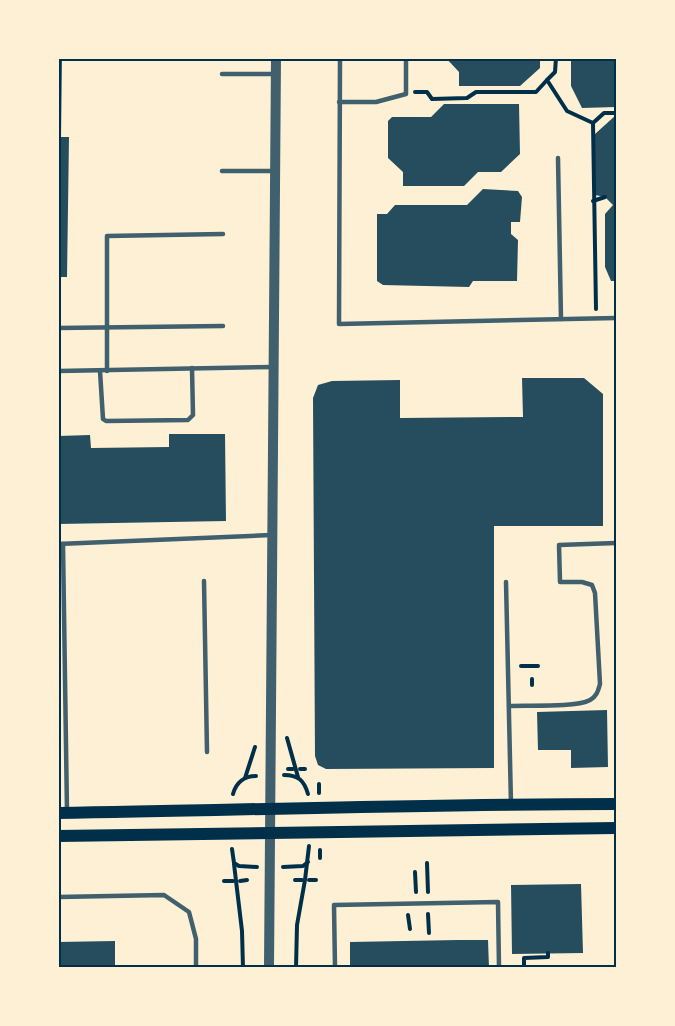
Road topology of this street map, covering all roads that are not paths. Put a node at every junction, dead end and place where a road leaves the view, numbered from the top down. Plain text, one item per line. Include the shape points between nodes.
1 (276, 58) edge
2 (340, 58) edge
3 (405, 58) edge
4 (222, 74) dead end
5 (276, 74) junction
6 (339, 102) junction
7 (558, 158) dead end
8 (222, 171) dead end
9 (275, 171) junction
10 (223, 234) dead end
11 (616, 318) edge
12 (561, 319) junction
13 (223, 326) dead end
14 (58, 327) edge
15 (107, 328) junction
16 (274, 367) junction
17 (192, 368) junction
18 (58, 371) edge
19 (100, 371) junction
20 (107, 371) junction
21 (274, 535) junction
22 (616, 543) edge
23 (61, 544) edge
24 (204, 581) dead end
25 (506, 582) dead end
26 (508, 706) junction
27 (207, 752) dead end
28 (58, 770) edge
29 (67, 770) junction
30 (511, 804) junction
31 (616, 804) edge
32 (270, 810) junction
33 (61, 813) edge
34 (616, 828) edge
35 (270, 834) junction
36 (58, 836) edge
37 (58, 897) edge
38 (196, 968) edge
39 (269, 968) edge
40 (335, 968) edge
41 (499, 968) edge

1 - 5 street
2 - 6 lane
3 - 6 lane via 405,94 376,102
4 - 5 lane
5 - 9 street
6 - 12 lane via 339,324
7 - 12 lane
8 - 9 lane
9 - 16 street
10 - 15 lane via 107,236
11 - 12 lane
13 - 15 lane
14 - 15 lane
15 - 20 lane
16 - 17 lane
16 - 21 street
17 - 19 lane via 191,419 106,421 101,416
17 - 20 lane
18 - 19 lane
19 - 20 lane
21 - 23 lane
21 - 32 street
22 - 26 lane via 559,545 560,582 592,585 595,593 598,693 590,700 571,704
23 - 29 lane
24 - 27 lane
25 - 26 lane
26 - 30 lane
28 - 29 lane
29 - 33 lane
30 - 31 main road
30 - 32 main road
32 - 33 main road
32 - 35 street
34 - 35 main road
35 - 36 main road
35 - 39 street
37 - 38 lane via 164,895 189,912 196,939
40 - 41 lane via 334,905 428,902 498,902

